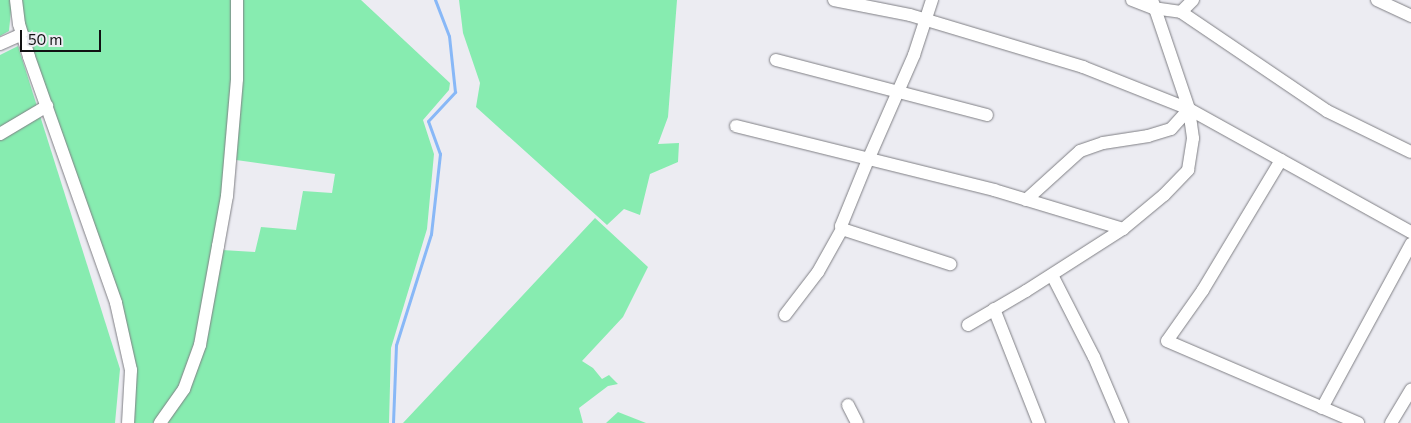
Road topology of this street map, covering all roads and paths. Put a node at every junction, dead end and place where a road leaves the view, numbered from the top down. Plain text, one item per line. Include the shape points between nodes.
1 (16, 0) edge
2 (237, 0) edge
3 (834, 0) edge
4 (932, 0) edge
5 (1132, 0) edge
6 (1193, 0) edge
7 (1377, 0) edge
8 (1153, 4) edge
9 (1181, 12) junction
10 (1411, 16) edge
11 (924, 21) junction
12 (22, 34) junction
13 (0, 44) edge
14 (776, 60) dead end
15 (899, 90) junction
16 (46, 106) junction
17 (1189, 109) junction
18 (987, 115) dead end
19 (736, 126) dead end
20 (0, 134) edge
21 (1410, 151) edge
22 (868, 160) junction
23 (1281, 160) junction
24 (1026, 200) junction
25 (842, 229) junction
26 (1123, 229) junction
27 (1411, 232) edge
28 (1411, 244) edge
29 (950, 264) dead end
30 (1052, 275) junction
31 (994, 310) junction
32 (785, 315) dead end
33 (968, 324) dead end
34 (1411, 390) edge
35 (848, 405) dead end
36 (1322, 408) junction
37 (128, 423) edge
38 (160, 423) edge
39 (857, 423) edge
40 (1039, 423) edge
41 (1122, 423) edge
42 (1358, 423) edge
43 (1391, 423) edge

1 - 12 street
2 - 38 street via 237,80 227,196 200,345 184,389
3 - 11 street via 910,15
4 - 11 street
5 - 8 street
6 - 9 street
7 - 10 street
8 - 9 street
8 - 17 street
9 - 21 street via 1327,111
11 - 15 street via 914,56
11 - 17 street via 1083,67
12 - 13 street
12 - 16 street
14 - 15 street
15 - 18 street
15 - 22 street
16 - 20 street
16 - 37 street via 116,303 131,370
17 - 23 street
17 - 24 street via 1171,129 1080,151
17 - 26 street via 1193,138 1188,170 1164,196
19 - 22 street
22 - 24 street
22 - 25 street
23 - 27 street
23 - 36 street via 1203,290 1168,341
24 - 26 street
25 - 29 street
25 - 32 street via 818,272
26 - 30 street
28 - 36 street
30 - 31 street
30 - 41 street via 1094,357
31 - 33 street
31 - 40 street
34 - 43 street
35 - 39 street
36 - 42 street

